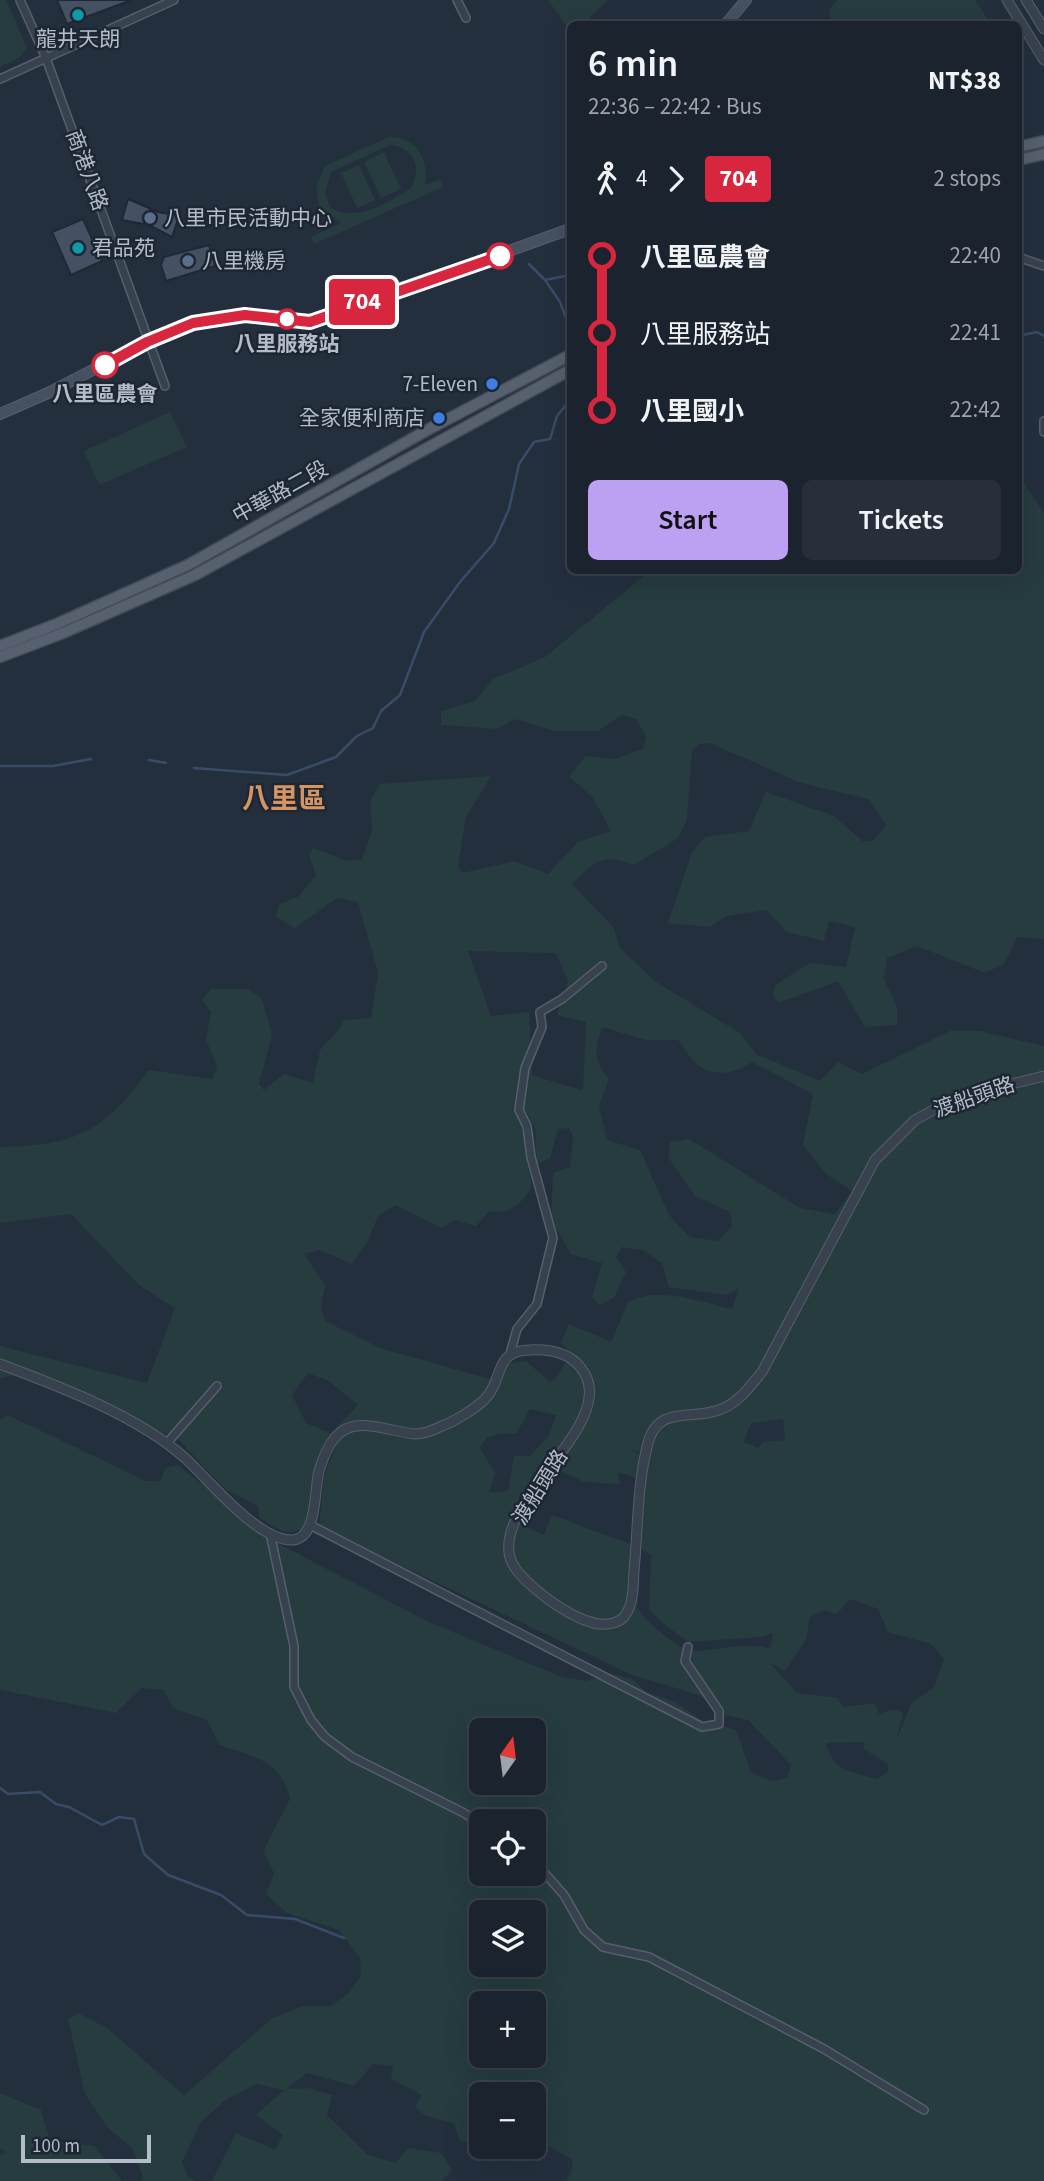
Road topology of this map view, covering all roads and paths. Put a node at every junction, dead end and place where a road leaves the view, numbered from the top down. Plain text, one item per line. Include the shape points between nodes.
1 (20, 0) edge
2 (174, 0) edge
3 (457, 0) edge
4 (746, 0) edge
5 (1007, 0) edge
6 (1026, 0) edge
7 (467, 18) dead end
8 (728, 21) edge
9 (1020, 21) edge
10 (1022, 24) edge
11 (1044, 29) edge
12 (46, 58) junction
13 (1044, 60) edge
14 (0, 79) edge
15 (1044, 141) edge
16 (1022, 146) edge
17 (1044, 154) edge
18 (1022, 159) edge
19 (567, 230) edge
20 (1022, 258) edge
21 (1044, 266) edge
22 (147, 342) junction
23 (567, 357) edge
24 (567, 372) edge
25 (165, 386) dead end
26 (0, 414) edge
27 (1044, 421) edge
28 (1044, 432) edge
29 (0, 646) edge
30 (0, 657) edge
31 (602, 965) dead end
32 (1044, 1076) edge
33 (510, 1354) junction
34 (0, 1364) edge
35 (217, 1387) dead end
36 (167, 1443) junction
37 (310, 1525) junction
38 (270, 1533) junction
39 (688, 1647) dead end
40 (469, 1817) edge
41 (546, 1875) edge
42 (924, 2110) dead end

1 - 12 street, 商港八路
2 - 12 street
3 - 7 street
4 - 8 main road
5 - 9 street
6 - 11 street
10 - 13 street
12 - 14 street
12 - 22 street, 商港八路
15 - 16 main road
17 - 18 main road
19 - 22 main road via 310,322 245,315 193,323
20 - 21 street
22 - 25 street, 商港八路
22 - 26 main road
23 - 29 main road, 中華路二段 via 188,565
24 - 30 main road, 中華路二段 via 195,575
27 - 28 street
31 - 33 street via 540,1012 542,1027 526,1068 519,1110 527,1126 552,1238 537,1304 517,1329
32 - 33 street, 渡船頭路 via 979,1092 915,1120 875,1160 762,1372 740,1398 718,1410 668,1416 657,1424 648,1443 641,1489 632,1599 625,1616 615,1623 586,1621 547,1598 513,1566 509,1553 514,1525 580,1422 590,1389 575,1360 560,1353 524,1350
33 - 37 street via 485,1400 445,1425 414,1434 360,1425 345,1427 318,1472
34 - 36 street via 119,1415
35 - 36 street
36 - 38 street
37 - 38 street via 299,1538 290,1540
37 - 39 street via 702,1727 719,1724 719,1711 685,1661
38 - 40 street via 294,1646 295,1687 311,1720 352,1757
41 - 42 street via 584,1930 603,1947 649,1957 824,2049

